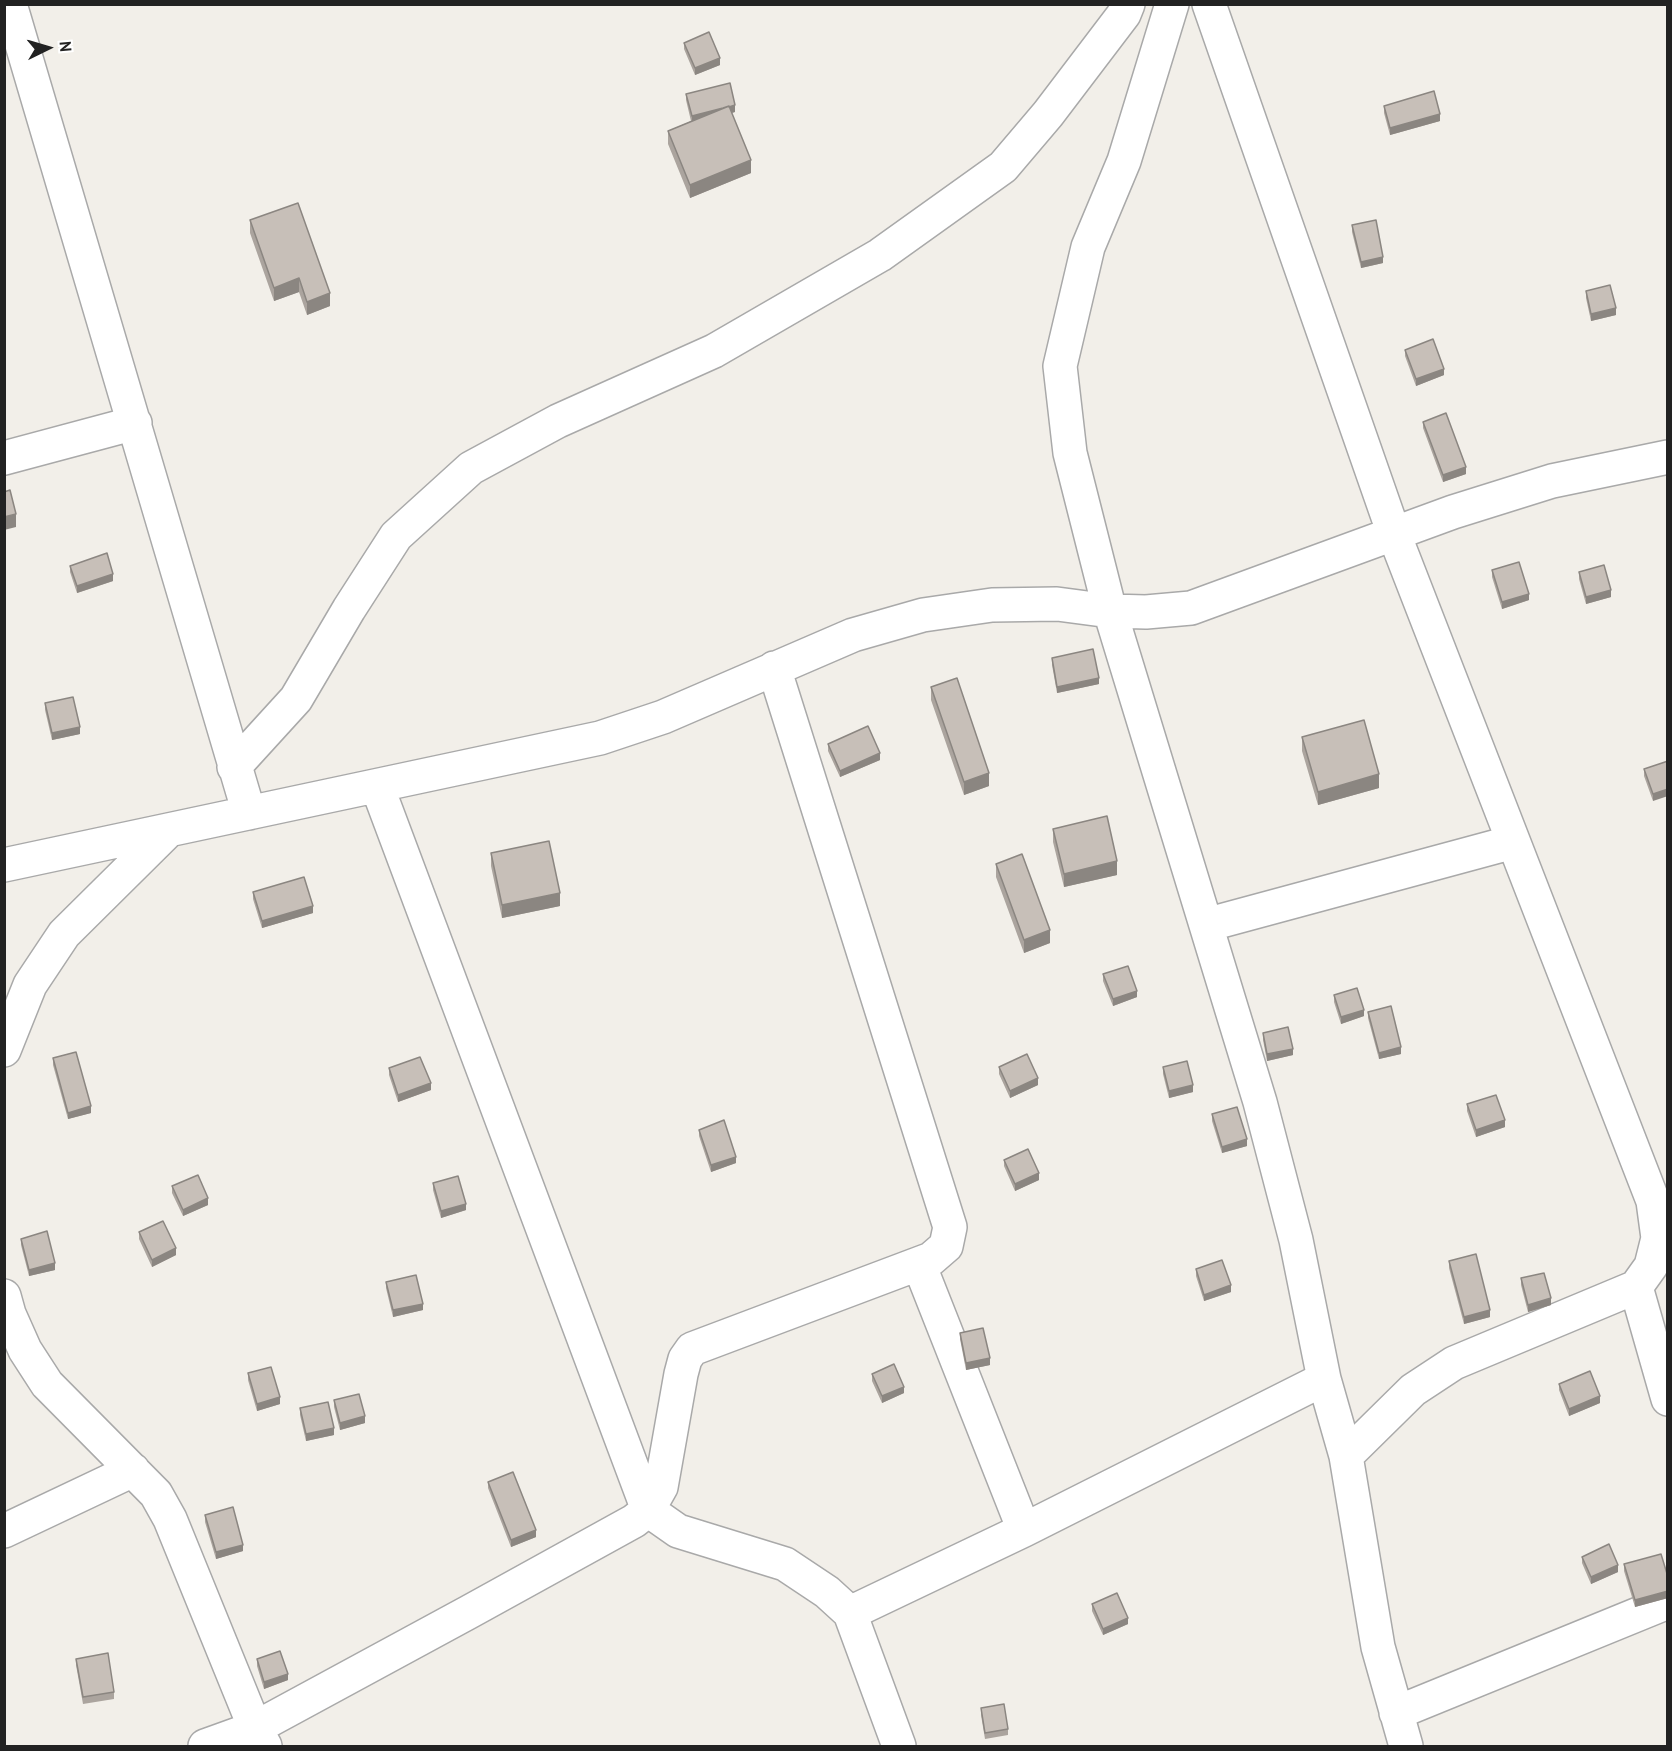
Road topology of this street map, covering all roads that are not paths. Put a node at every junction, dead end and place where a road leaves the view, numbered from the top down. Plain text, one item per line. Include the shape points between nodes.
1 (10, 4) edge
2 (1128, 4) edge
3 (1172, 4) edge
4 (1209, 4) edge
5 (135, 423) junction
6 (1668, 457) edge
7 (4, 458) edge
8 (1394, 534) junction
9 (1110, 610) junction
10 (774, 668) junction
11 (234, 766) junction
12 (377, 786) junction
13 (249, 813) junction
14 (169, 830) junction
15 (1513, 842) junction
16 (4, 865) edge
17 (1206, 926) junction
18 (4, 1050) edge
19 (1660, 1200) edge
20 (919, 1264) junction
21 (1636, 1287) junction
22 (4, 1296) edge
23 (1324, 1379) junction
24 (1668, 1399) edge
25 (1346, 1456) junction
26 (134, 1470) junction
27 (648, 1510) junction
28 (1024, 1530) junction
29 (4, 1531) edge
30 (1668, 1602) edge
31 (850, 1613) junction
32 (1396, 1713) junction
33 (260, 1737) edge
34 (205, 1746) edge
35 (899, 1746) edge
36 (1406, 1746) edge

1 - 5 street
2 - 11 street via 1048,114 1003,167 880,255 714,351 558,421 471,468 396,536 296,699
3 - 9 street via 1124,161 1088,247 1060,366 1070,453
4 - 8 street
5 - 7 street
5 - 11 street
6 - 8 street via 1552,482
8 - 9 street via 1191,608
8 - 15 street
9 - 10 street via 1057,604 992,605 923,615 853,635
9 - 17 street
10 - 12 street via 663,717 600,738
10 - 20 street via 950,1227 946,1246
11 - 13 street
12 - 13 street
12 - 27 street
13 - 14 street
14 - 16 street
14 - 18 street via 64,934 30,985
15 - 17 street
15 - 19 street
17 - 23 street via 1296,1240
19 - 21 street via 1658,1238 1651,1266
20 - 27 street via 692,1349 681,1374 661,1487
20 - 28 street
21 - 24 street
21 - 25 street via 1454,1363 1413,1390
22 - 26 street via 25,1350 47,1384
23 - 25 street
23 - 28 street
25 - 32 street via 1378,1647
26 - 29 street
26 - 33 street via 156,1494 170,1519
27 - 31 street via 678,1531 785,1564
27 - 33 street
28 - 31 street
30 - 32 street
31 - 35 street
32 - 36 street
33 - 34 street

